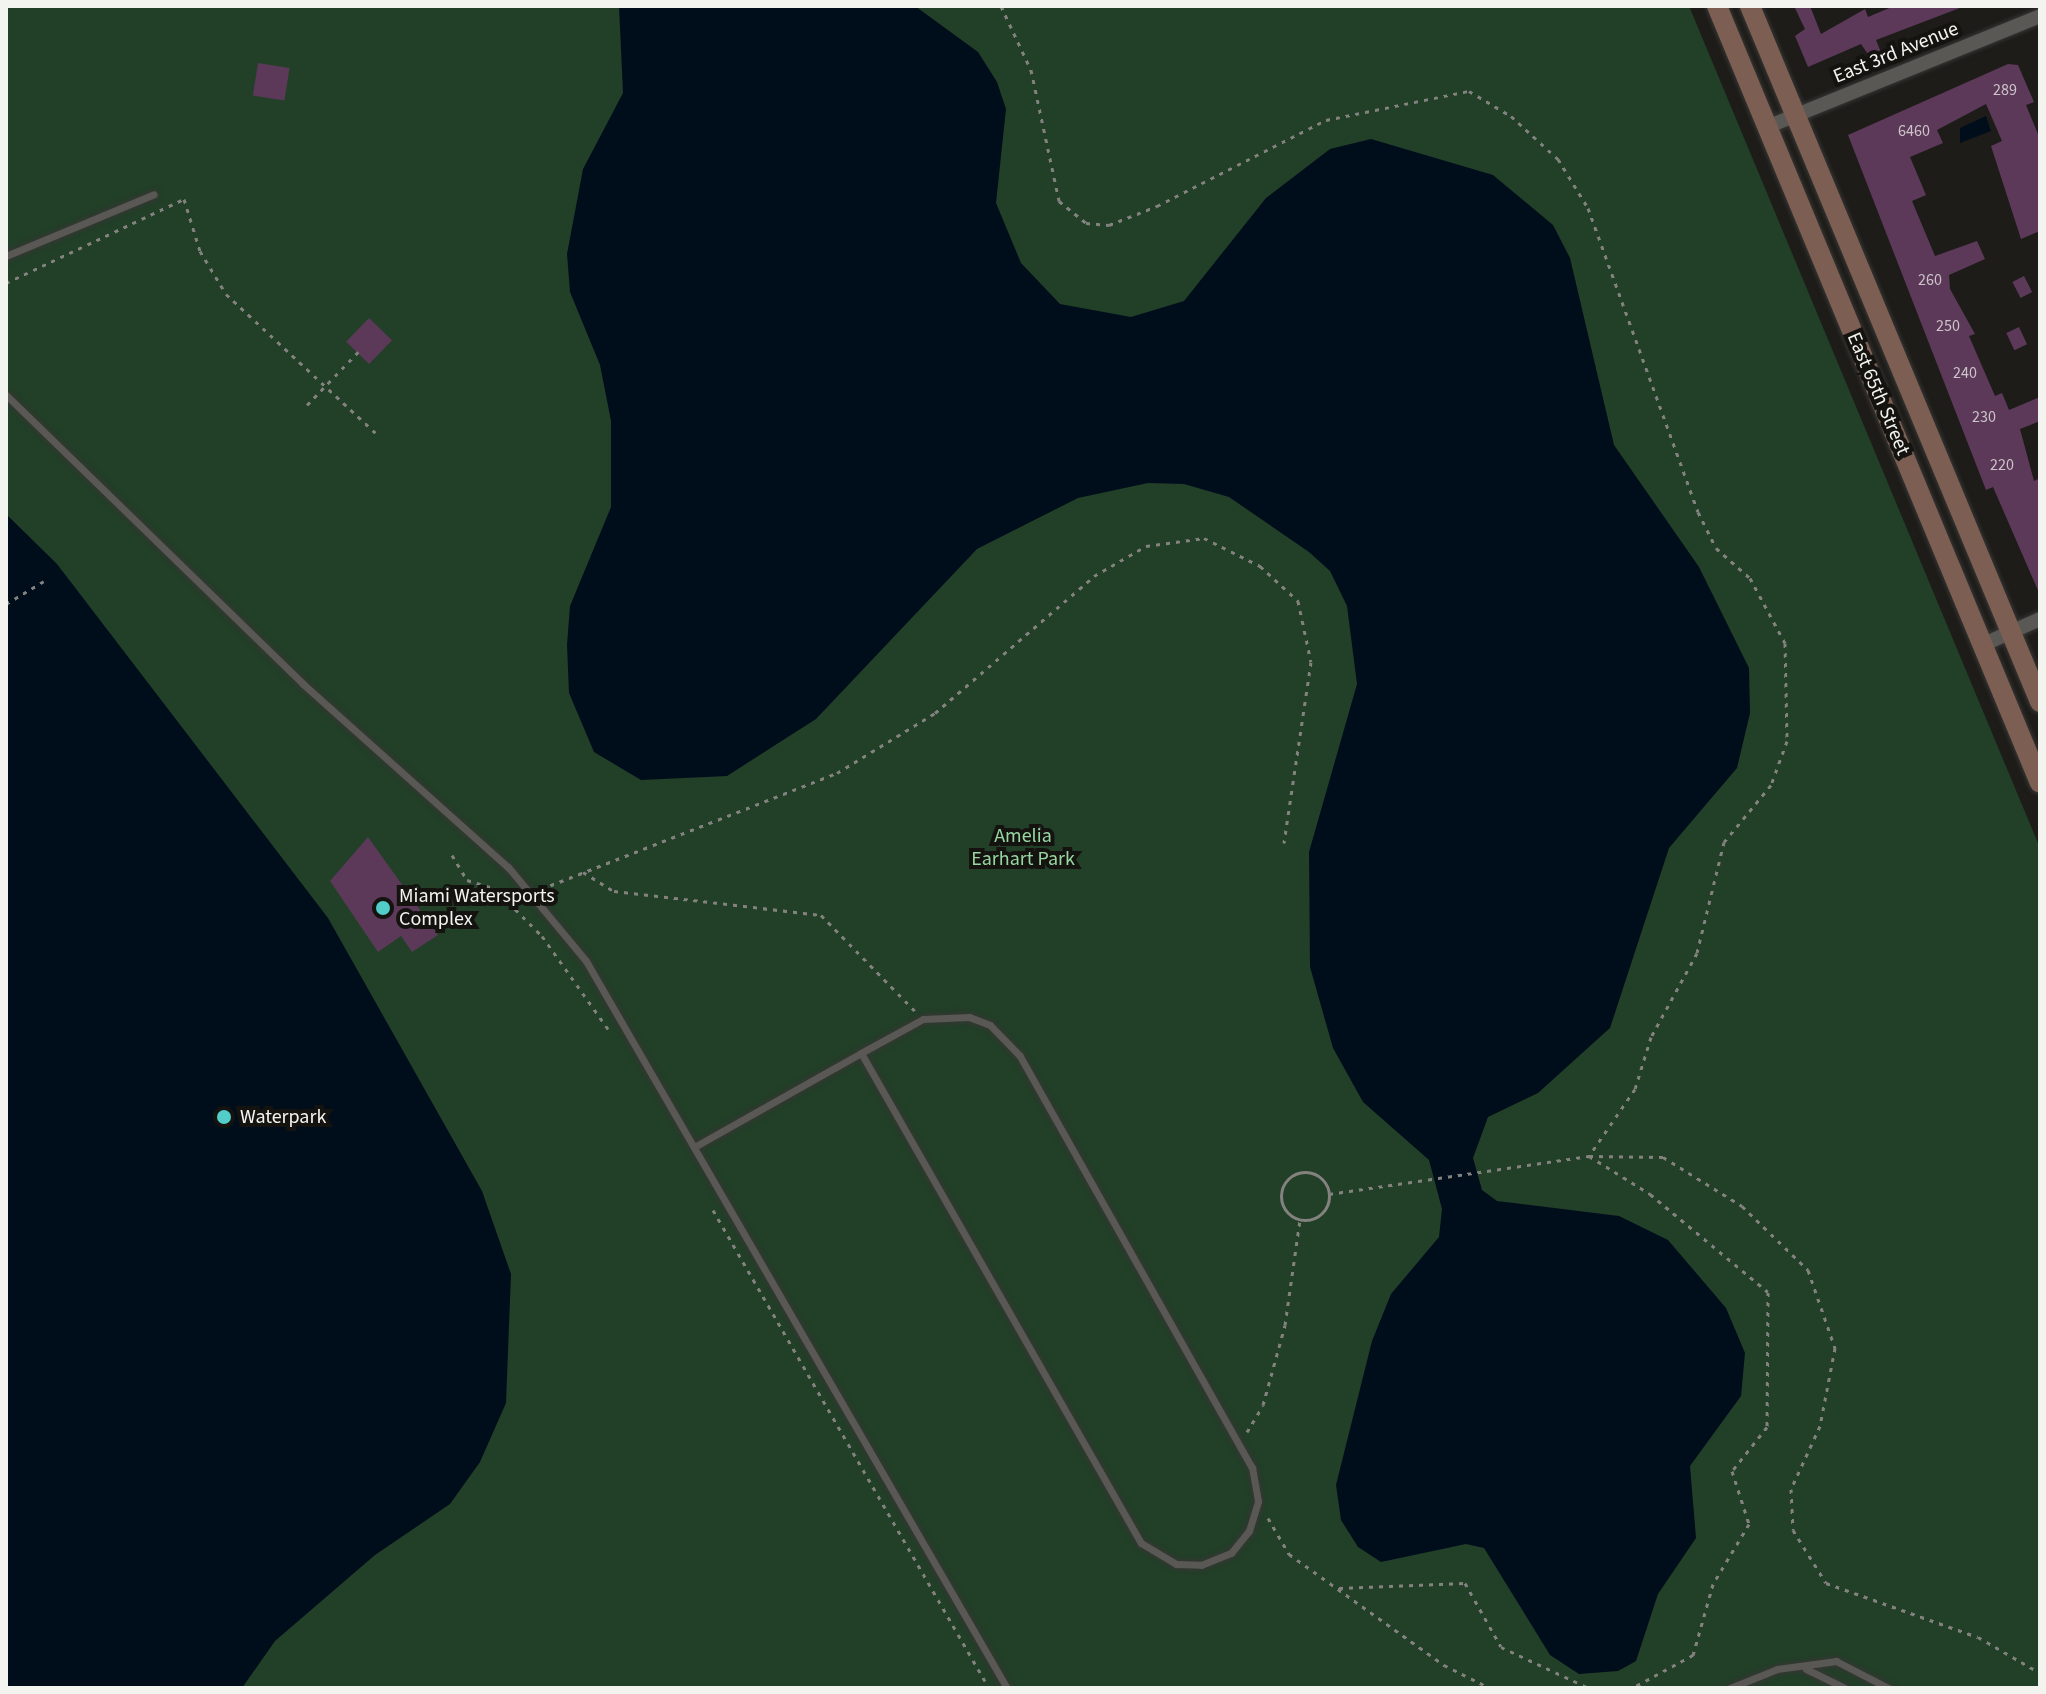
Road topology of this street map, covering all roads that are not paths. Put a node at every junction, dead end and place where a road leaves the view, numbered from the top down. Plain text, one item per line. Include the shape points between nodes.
1 (1717, 6) edge
2 (1750, 6) edge
3 (2040, 16) edge
4 (1796, 115) junction
5 (1767, 127) junction
6 (154, 194) dead end
7 (6, 256) edge
8 (6, 395) edge
9 (2040, 619) edge
10 (2011, 632) junction
11 (1982, 645) junction
12 (2040, 702) edge
13 (2040, 783) edge
14 (861, 1053) junction
15 (696, 1146) junction
16 (1806, 1669) junction
17 (1007, 1688) edge
18 (1730, 1688) edge
19 (1845, 1688) edge
20 (1888, 1688) edge

1 - 5 main road, East 65th Street
2 - 4 main road, East 65th Street
3 - 4 street, East 3rd Avenue
4 - 5 street, East 3rd Avenue
4 - 10 main road, East 65th Street
5 - 11 main road, East 65th Street
6 - 7 lane
8 - 15 lane via 530,894 586,961
9 - 10 street
10 - 11 street
10 - 12 main road, East 65th Street
11 - 13 main road, East 65th Street
14 - 14 lane via 1141,1543 1176,1564 1201,1565 1231,1553 1249,1531 1258,1501 1239,1446 1020,1056 990,1025 969,1017 923,1019
14 - 15 lane
15 - 17 lane
16 - 18 lane via 1777,1669
16 - 19 lane
16 - 20 lane via 1836,1661

